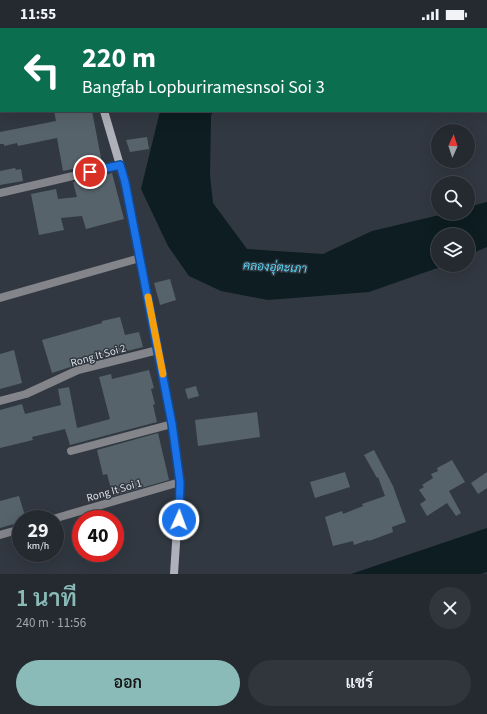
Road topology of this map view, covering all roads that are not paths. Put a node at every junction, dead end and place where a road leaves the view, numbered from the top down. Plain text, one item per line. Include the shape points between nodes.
1 (104, 112) edge
2 (120, 165) junction
3 (0, 193) edge
4 (140, 258) junction
5 (0, 298) edge
6 (158, 350) junction
7 (0, 401) edge
8 (172, 424) junction
9 (71, 451) dead end
10 (180, 482) junction
11 (64, 516) edge
12 (12, 532) edge
13 (0, 535) edge
14 (174, 574) edge

1 - 2 street
2 - 3 street
2 - 4 street
4 - 5 street
4 - 6 street
6 - 7 street, Rong It Soi 2 via 78,370 26,394
6 - 8 street
8 - 9 street
8 - 10 street
10 - 11 street, Rong It Soi 1
10 - 14 street
12 - 13 street

